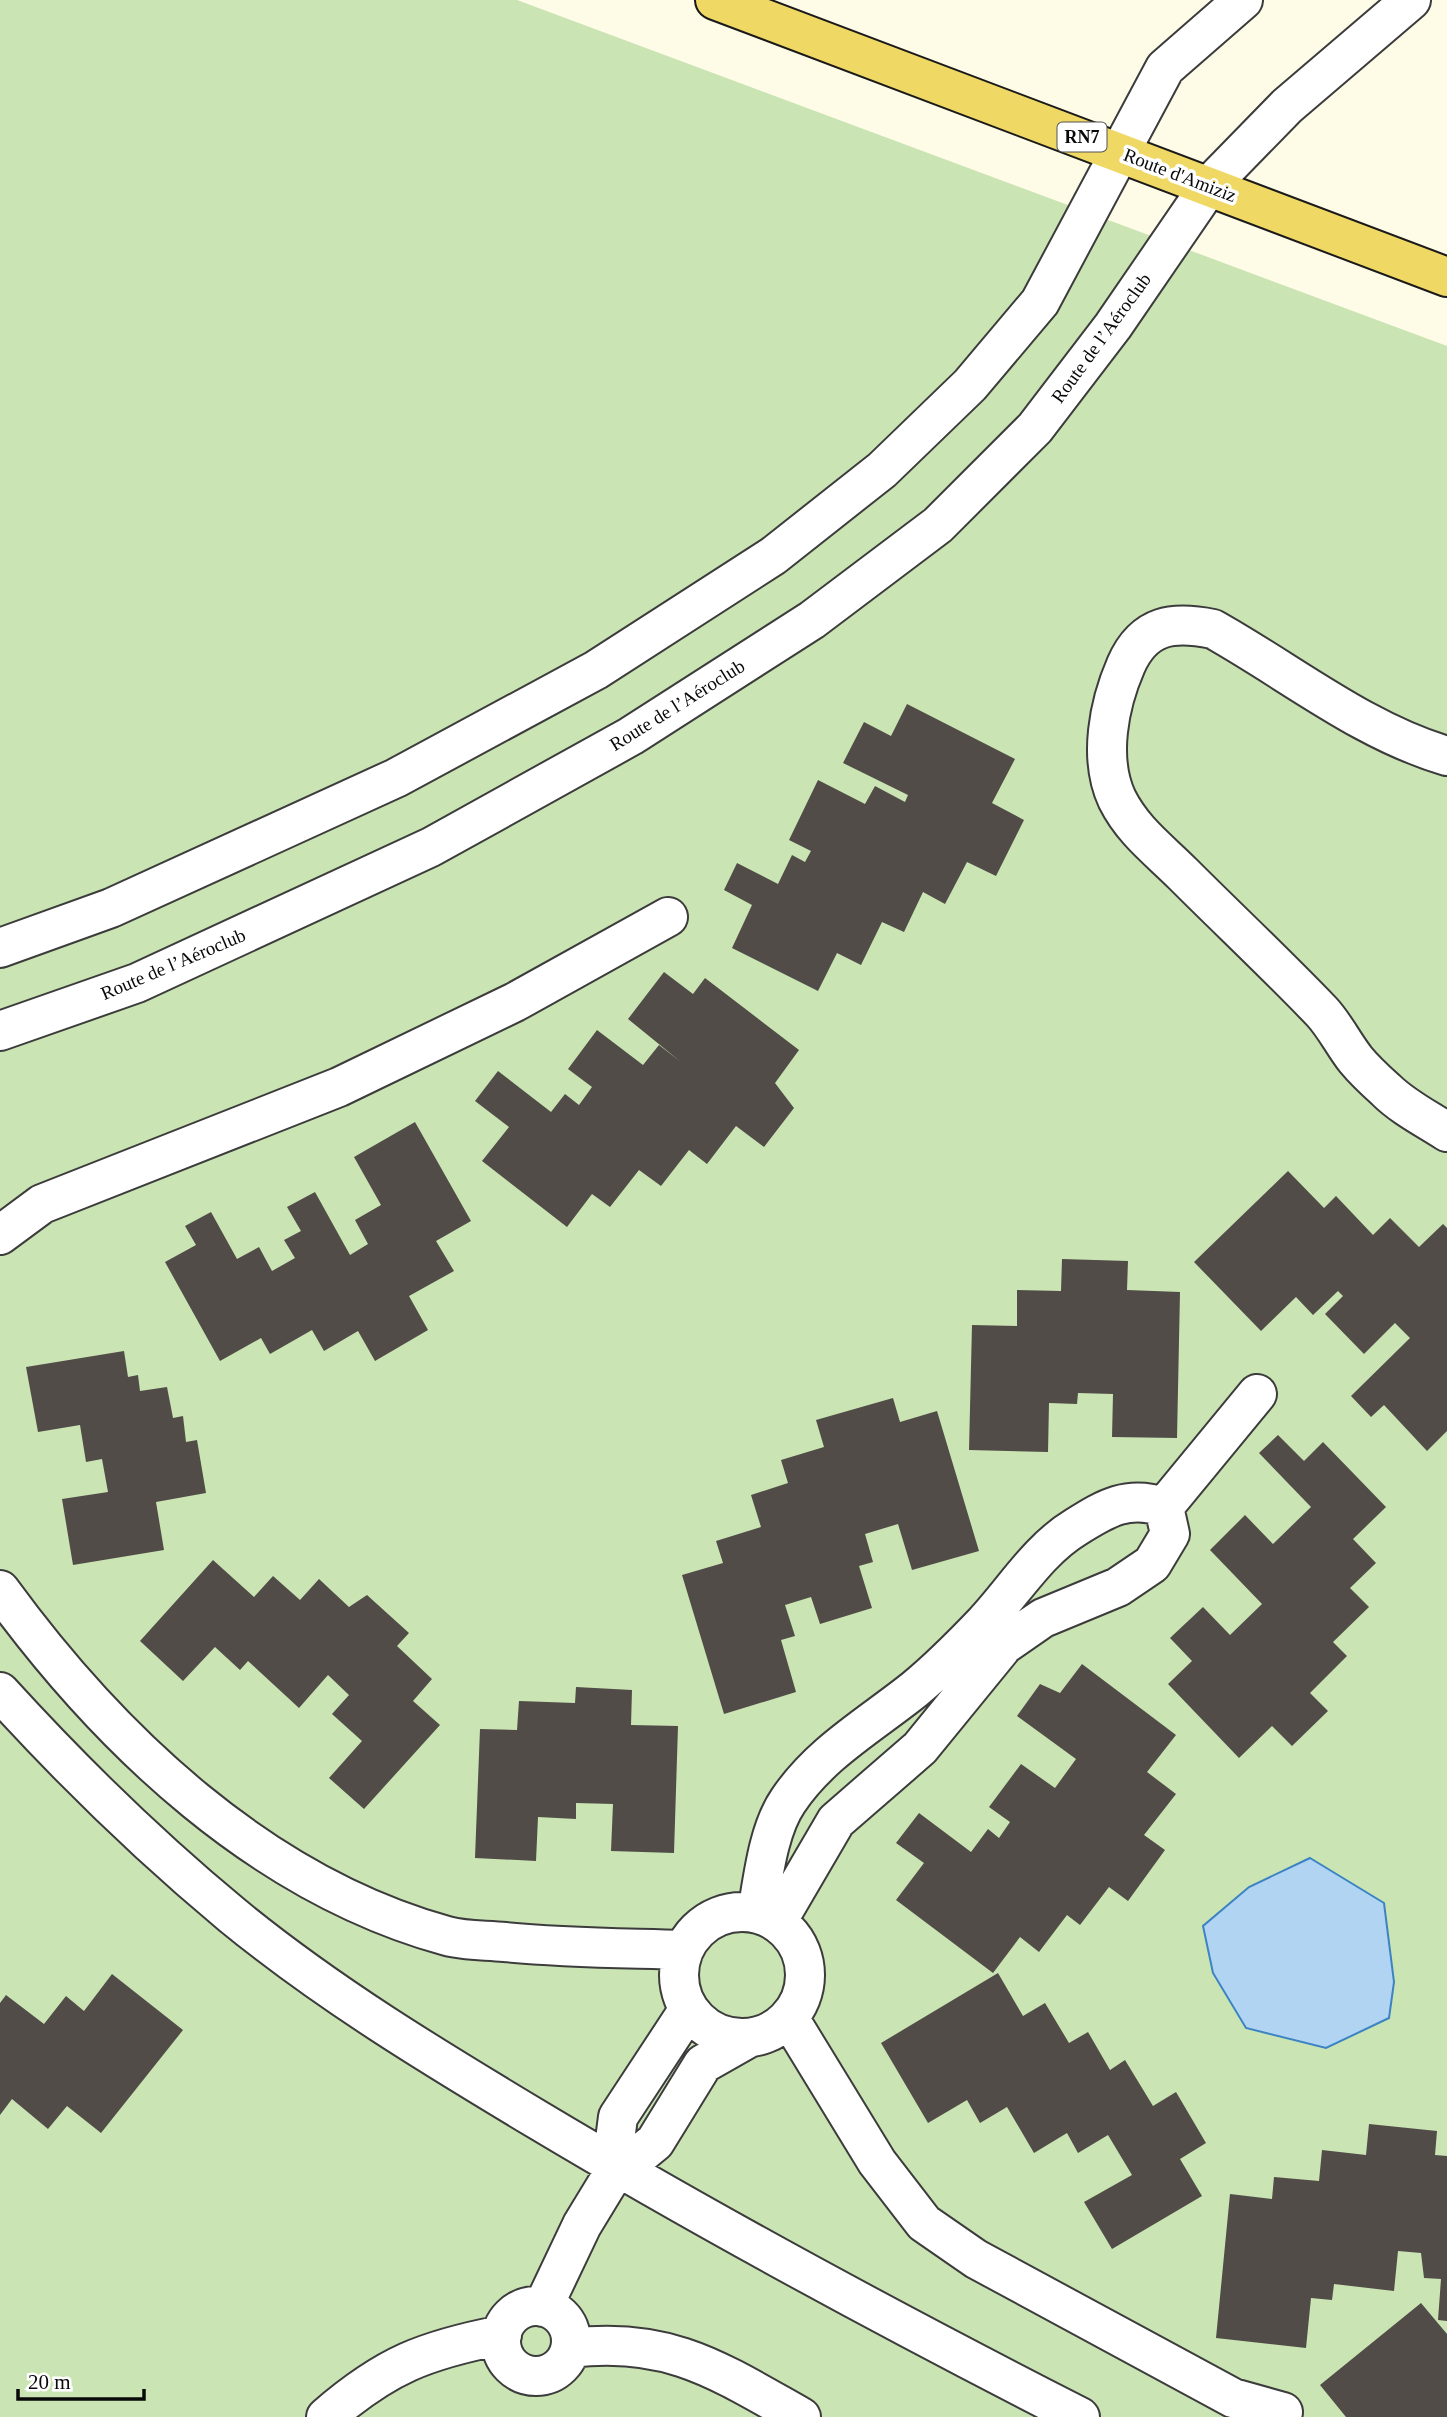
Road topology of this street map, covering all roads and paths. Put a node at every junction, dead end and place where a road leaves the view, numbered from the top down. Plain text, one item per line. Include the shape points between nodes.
1 (715, 0) edge
2 (1243, 0) edge
3 (1411, 0) edge
4 (1120, 152) junction
5 (1209, 186) junction
6 (1447, 277) edge
7 (1447, 756) edge
8 (668, 917) dead end
9 (0, 948) edge
10 (0, 1031) edge
11 (1447, 1132) edge
12 (0, 1235) edge
13 (1257, 1394) dead end
14 (1164, 1507) junction
15 (0, 1590) edge
16 (0, 1692) edge
17 (767, 1917) junction
18 (684, 1950) junction
19 (689, 2009) junction
20 (789, 2018) junction
21 (747, 2039) junction
22 (615, 2172) junction
23 (543, 2307) junction
24 (502, 2335) junction
25 (571, 2348) junction
26 (1283, 2412) dead end
27 (326, 2417) edge
28 (801, 2417) edge
29 (1080, 2417) edge

1 - 4 main road, Route d'Amiziz / RN7
2 - 4 street via 1165,68
3 - 5 street, Route de l’Aéroclub via 1287,106
4 - 5 main road, Route d'Amiziz / RN7
4 - 9 street via 1040,302 970,385 882,470 773,556 596,670 396,778 111,908
5 - 6 main road, Route d'Amiziz / RN7
5 - 10 street, Route de l’Aéroclub via 1113,326 1035,428 938,525 812,620 631,736 430,848 137,983
7 - 11 street via 1357,717 1213,629 1188,624 1165,626 1143,636 1117,686 1108,728 1107,764 1116,797 1140,836 1324,1014 1357,1061 1388,1093
8 - 12 street via 516,1002 339,1087 42,1204
13 - 14 street
14 - 17 street via 1170,1534 1152,1564 1118,1587 1043,1618 1004,1645 920,1748 836,1821
14 - 17 street via 1143,1500 1110,1507 1072,1529 916,1688 816,1765 786,1803 767,1856
15 - 18 street via 42,1647 109,1719 219,1821 304,1878 380,1913 450,1936 548,1946
16 - 22 street via 64,1763 233,1915 394,2034
17 - 18 street via 739,1911 707,1923
17 - 20 street via 793,1936 803,1956 806,1978 801,1999
18 - 19 street via 681,1990
19 - 21 street via 714,2032
19 - 22 street via 618,2117
20 - 21 street via 777,2029
20 - 26 street via 877,2162 924,2223 976,2259 1233,2398
21 - 22 street via 703,2064 655,2142
22 - 23 street via 582,2225
22 - 29 street
23 - 24 street via 532,2306 513,2316
23 - 25 street via 568,2326
24 - 25 street via 501,2346 510,2365 530,2376 560,2367
24 - 27 street via 404,2361
25 - 28 street via 607,2344 658,2349 703,2363

